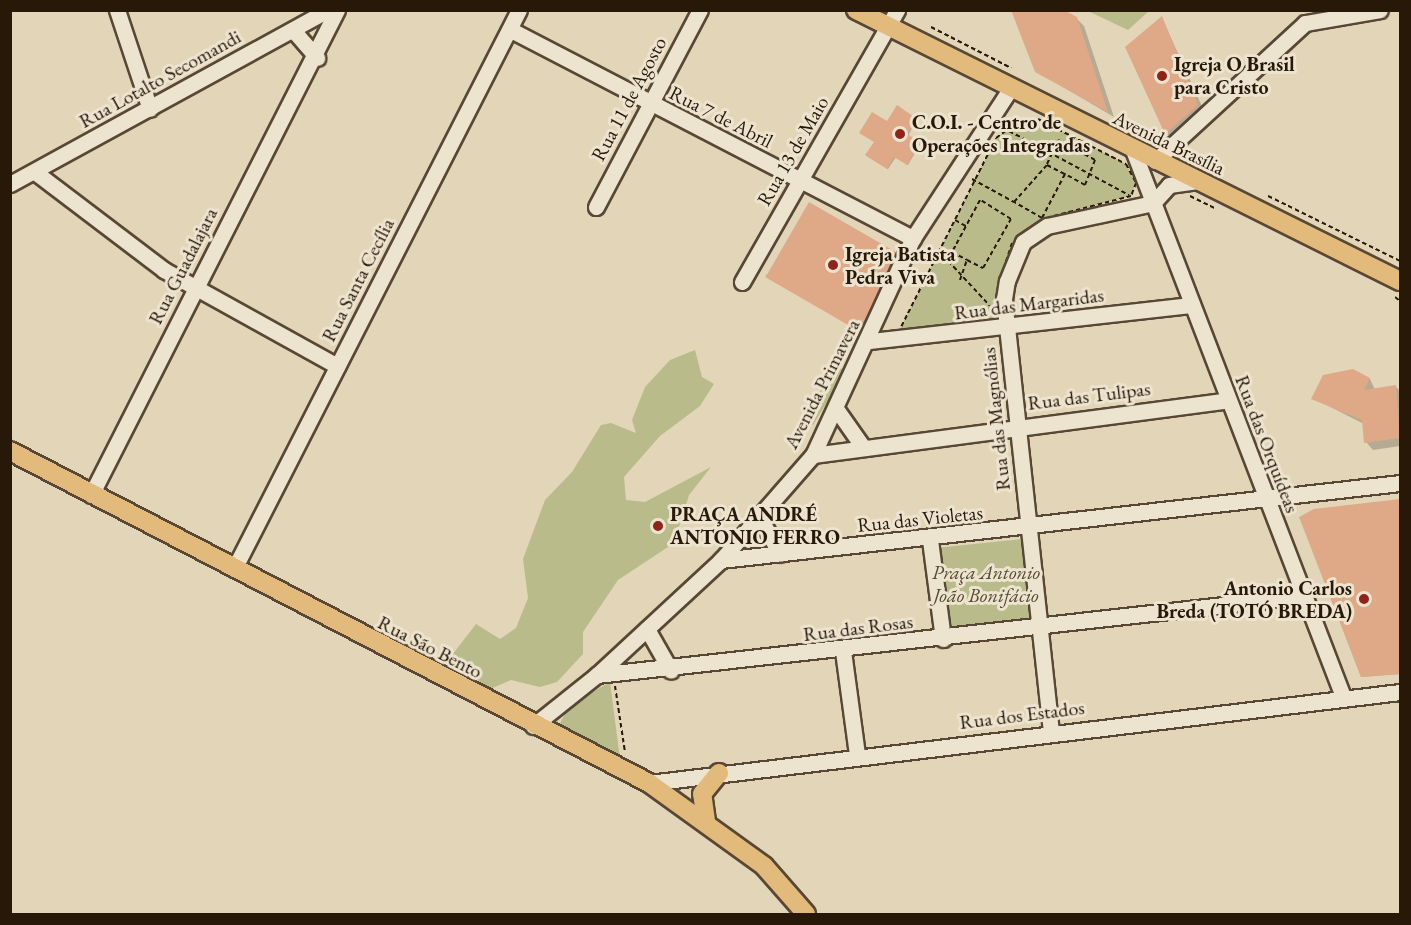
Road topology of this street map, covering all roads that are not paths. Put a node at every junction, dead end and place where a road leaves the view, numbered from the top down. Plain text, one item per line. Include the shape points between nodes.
1 (117, 10) edge
2 (328, 10) edge
3 (337, 10) edge
4 (519, 10) edge
5 (700, 10) edge
6 (856, 10) edge
7 (897, 10) edge
8 (1380, 10) edge
9 (888, 28) junction
10 (293, 30) junction
11 (511, 30) junction
12 (317, 58) junction
13 (1010, 89) junction
14 (649, 104) junction
15 (150, 109) junction
16 (1133, 150) junction
17 (1155, 161) junction
18 (35, 172) junction
19 (799, 180) junction
20 (1196, 181) junction
21 (10, 184) edge
22 (1153, 203) junction
23 (596, 207) dead end
24 (913, 238) junction
25 (1400, 281) edge
26 (742, 282) dead end
27 (194, 288) junction
28 (1192, 305) junction
29 (1003, 325) junction
30 (870, 341) junction
31 (337, 366) junction
32 (1228, 400) junction
33 (837, 410) junction
34 (1018, 425) junction
35 (863, 447) junction
36 (10, 451) edge
37 (813, 455) junction
38 (1401, 483) edge
39 (91, 495) junction
40 (1266, 498) junction
41 (760, 518) junction
42 (1029, 528) junction
43 (930, 540) junction
44 (780, 554) junction
45 (721, 560) junction
46 (234, 569) junction
47 (1303, 596) junction
48 (1040, 628) junction
49 (647, 629) junction
50 (943, 639) junction
51 (843, 651) junction
52 (671, 671) junction
53 (597, 675) junction
54 (1401, 692) edge
55 (1344, 699) junction
56 (532, 726) junction
57 (1051, 732) junction
58 (857, 755) junction
59 (719, 773) junction
60 (649, 783) junction
61 (706, 820) junction
62 (806, 915) edge

1 - 15 street
2 - 10 street, Rua Lotalto Secomandi
3 - 12 street, Rua Guadalajara
4 - 11 street, Rua Santa Cecília
5 - 14 street, Rua 11 de Agosto
6 - 9 main road, Avenida Brasília
7 - 9 street, Rua 13 de Maio
8 - 17 street via 1305,24
9 - 13 main road, Avenida Brasília
9 - 19 street, Rua 13 de Maio
10 - 12 street
10 - 15 street, Rua Lotalto Secomandi
11 - 14 street, Rua 7 de Abril
11 - 31 street, Rua Santa Cecília
12 - 27 street, Rua Guadalajara
13 - 16 main road, Avenida Brasília
13 - 24 street, Avenida Primavera
14 - 19 street, Rua 7 de Abril
14 - 23 street, Rua 11 de Agosto
15 - 18 street, Rua Lotalto Secomandi
16 - 17 main road, Avenida Brasília
16 - 22 street, Rua das Orquídeas
17 - 20 main road, Avenida Brasília
18 - 21 street, Rua Lotalto Secomandi
18 - 27 street
19 - 24 street, Rua 7 de Abril
19 - 26 street, Rua 13 de Maio
20 - 22 street via 1169,185
20 - 25 main road, Avenida Brasília
22 - 28 street, Rua das Orquídeas
22 - 29 street, Rua das Magnólias via 1060,220 1023,242 1013,257
24 - 30 street, Avenida Primavera
27 - 31 street
27 - 39 street, Rua Guadalajara
28 - 29 street, Rua das Margaridas
28 - 32 street, Rua das Orquídeas
29 - 30 street, Rua das Margaridas
29 - 34 street, Rua das Magnólias
30 - 33 street, Avenida Primavera
31 - 46 street, Rua Santa Cecília
32 - 34 street, Rua das Tulipas
32 - 40 street, Rua das Orquídeas
33 - 35 street
33 - 37 street, Avenida Primavera
34 - 35 street, Rua das Tulipas
34 - 42 street, Rua das Magnólias
35 - 37 street, Rua das Tulipas
36 - 39 main road, Rua São Bento
37 - 41 street, Avenida Primavera
38 - 40 street, Rua das Violetas
39 - 46 main road, Rua São Bento
40 - 42 street, Rua das Violetas
40 - 47 street, Rua das Orquídeas
41 - 44 street
41 - 45 street, Avenida Primavera
42 - 43 street, Rua das Violetas
42 - 48 street, Rua das Magnólias
43 - 44 street, Rua das Violetas
43 - 50 street
44 - 45 street, Rua das Violetas
45 - 49 street, Avenida Primavera
46 - 56 main road, Rua São Bento
47 - 48 street, Rua das Rosas
47 - 55 street, Rua das Orquídeas
48 - 50 street, Rua das Rosas
48 - 57 street, Rua das Magnólias
49 - 52 street
49 - 53 street, Avenida Primavera
50 - 51 street, Rua das Rosas
51 - 52 street, Rua das Rosas
51 - 58 street
52 - 53 street, Rua das Rosas
53 - 56 street, Avenida Primavera
54 - 55 street, Rua dos Estados
55 - 57 street, Rua dos Estados
56 - 60 main road, Rua São Bento
57 - 58 street, Rua dos Estados
58 - 59 street, Rua dos Estados
59 - 60 street, Rua dos Estados
59 - 61 main road via 702,794
60 - 61 main road, Rua São Bento
61 - 62 main road, Rua São Bento via 764,866

